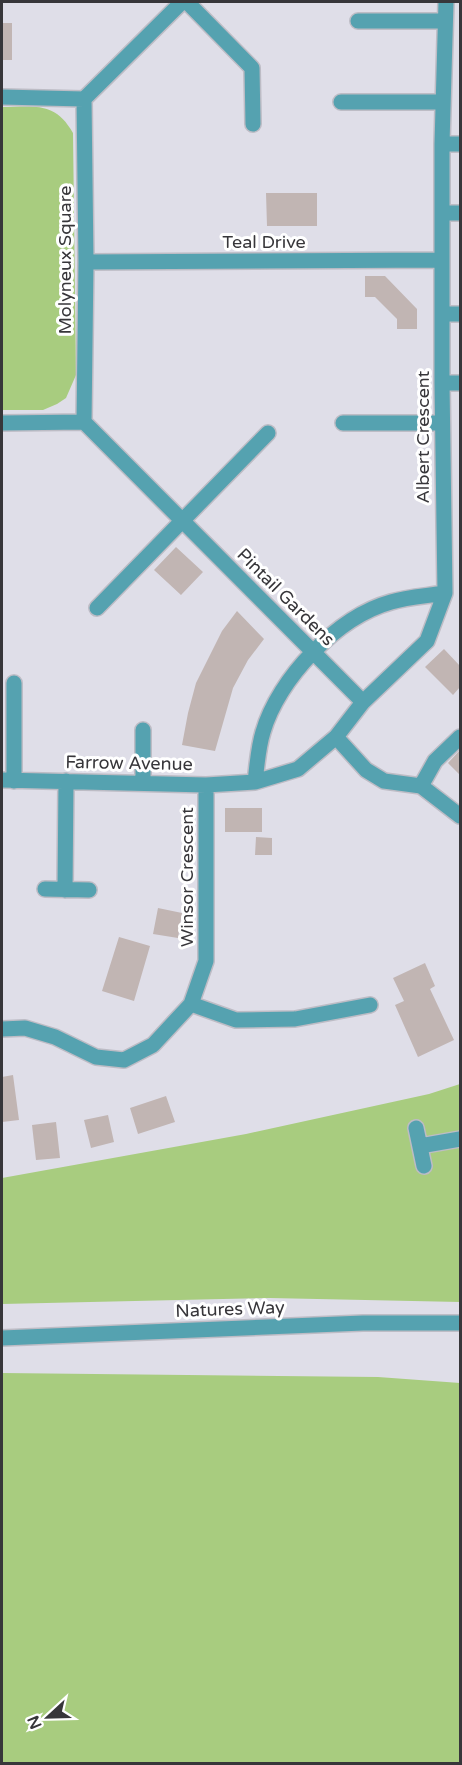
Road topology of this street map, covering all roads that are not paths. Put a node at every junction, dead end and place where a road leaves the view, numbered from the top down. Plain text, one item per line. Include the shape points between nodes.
1 (182, 2) edge
2 (188, 2) edge
3 (446, 2) edge
4 (358, 21) dead end
5 (446, 21) junction
6 (2, 97) edge
7 (84, 99) junction
8 (341, 102) dead end
9 (443, 102) junction
10 (253, 124) dead end
11 (442, 144) junction
12 (460, 144) edge
13 (442, 213) junction
14 (460, 213) edge
15 (442, 260) junction
16 (86, 262) junction
17 (442, 314) junction
18 (460, 314) edge
19 (442, 383) junction
20 (460, 383) edge
21 (84, 422) junction
22 (2, 423) edge
23 (344, 423) dead end
24 (442, 423) junction
25 (267, 433) dead end
26 (181, 521) junction
27 (445, 593) junction
28 (97, 608) dead end
29 (313, 652) junction
30 (14, 683) dead end
31 (363, 702) junction
32 (143, 730) dead end
33 (336, 737) junction
34 (460, 737) edge
35 (8, 781) edge
36 (66, 781) junction
37 (255, 782) junction
38 (143, 783) junction
39 (207, 784) junction
40 (421, 786) junction
41 (460, 816) edge
42 (45, 889) dead end
43 (65, 890) junction
44 (89, 890) dead end
45 (192, 1004) junction
46 (370, 1005) dead end
47 (2, 1029) edge
48 (416, 1128) dead end
49 (460, 1139) edge
50 (420, 1146) junction
51 (424, 1166) dead end
52 (460, 1323) edge
53 (2, 1338) edge

1 - 7 street
2 - 10 street via 252,68
3 - 5 street, Albert Crescent
4 - 5 street
5 - 9 street, Albert Crescent
6 - 7 street
7 - 16 street, Molyneux Square
8 - 9 street
9 - 11 street, Albert Crescent
11 - 12 street
11 - 13 street, Albert Crescent
13 - 14 street
13 - 15 street, Albert Crescent
15 - 16 street, Teal Drive
15 - 17 street, Albert Crescent
16 - 21 street, Molyneux Square
17 - 18 street
17 - 19 street, Albert Crescent
19 - 20 street
19 - 24 street, Albert Crescent
21 - 22 street
21 - 26 street, Pintail Gardens
23 - 24 street
24 - 27 street, Albert Crescent
25 - 26 street
26 - 28 street
26 - 29 street, Pintail Gardens
27 - 29 street via 389,602 344,624
27 - 31 street, Albert Crescent via 427,641
29 - 31 street, Pintail Gardens
29 - 37 street via 280,692 263,732
30 - 35 street
31 - 33 street, Albert Crescent
32 - 38 street
33 - 37 street, Albert Crescent via 298,769
33 - 40 street via 366,770 384,781
34 - 40 street via 435,761
35 - 36 street, Farrow Avenue
36 - 38 street, Farrow Avenue
36 - 43 street
37 - 39 street, Farrow Avenue
38 - 39 street, Farrow Avenue
39 - 45 street, Winsor Crescent via 206,962
40 - 41 street
42 - 43 street
43 - 44 street
45 - 46 street via 236,1020 295,1019
45 - 47 street, Winsor Crescent via 153,1045 124,1060 96,1057 55,1037 25,1028
48 - 50 street
49 - 50 street
50 - 51 street
52 - 53 street, Natures Way via 363,1323

